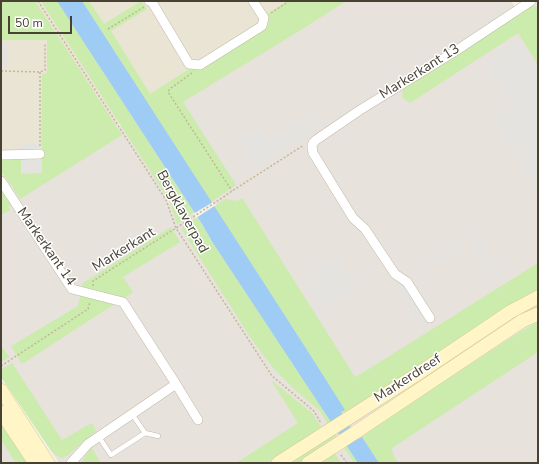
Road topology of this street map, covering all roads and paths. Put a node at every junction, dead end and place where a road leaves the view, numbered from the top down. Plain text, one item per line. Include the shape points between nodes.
1 (38, 1) edge
2 (151, 1) edge
3 (253, 1) edge
4 (289, 1) edge
5 (531, 1) edge
6 (263, 22) junction
7 (108, 29) dead end
8 (45, 43) dead end
9 (194, 65) junction
10 (1, 71) edge
11 (40, 72) junction
12 (312, 146) junction
13 (40, 154) joint
14 (1, 155) edge
15 (1, 181) edge
16 (232, 190) junction
17 (176, 228) junction
18 (92, 294) junction
19 (538, 297) edge
20 (88, 309) dead end
21 (538, 314) edge
22 (430, 318) dead end
23 (1, 366) edge
24 (176, 384) junction
25 (1, 390) edge
26 (1, 412) edge
27 (132, 414) junction
28 (198, 420) dead end
29 (323, 429) junction
30 (145, 433) junction
31 (158, 436) dead end
32 (99, 437) junction
33 (336, 448) junction
34 (35, 463) edge
35 (48, 463) edge
36 (71, 463) edge
37 (278, 463) edge
38 (308, 463) edge
39 (347, 463) edge

1 - 17 path, Bergklaverpad via 166,200
2 - 7 path
2 - 9 street via 189,64
3 - 6 street
4 - 6 path
5 - 12 street, Markerkant 13 via 360,110 316,140
6 - 9 street via 200,66
8 - 11 path via 45,70
9 - 16 path via 191,74 168,92
10 - 11 path
11 - 13 path
12 - 16 path via 303,145
12 - 22 street via 313,153 353,218 365,229 395,274 407,282
13 - 14 street
15 - 18 street, Markerkant 14 via 72,289
16 - 17 path
17 - 18 path, Markerkant via 93,281
17 - 29 path, Bergklaverpad via 272,376 314,411
18 - 24 street, Markerkant 14 via 123,302
19 - 29 main road, Markerdreef, bridge via 510,312 347,419
20 - 23 path
21 - 33 main road, Markerdreef, bridge via 522,321
24 - 27 street
24 - 28 street, Markerkant 14
25 - 35 main road
26 - 34 main road
27 - 30 lane
27 - 32 street
29 - 37 main road, Markerdreef
30 - 31 lane
30 - 32 lane via 111,455
32 - 36 street via 88,444
33 - 38 main road, Markerdreef
33 - 39 path

